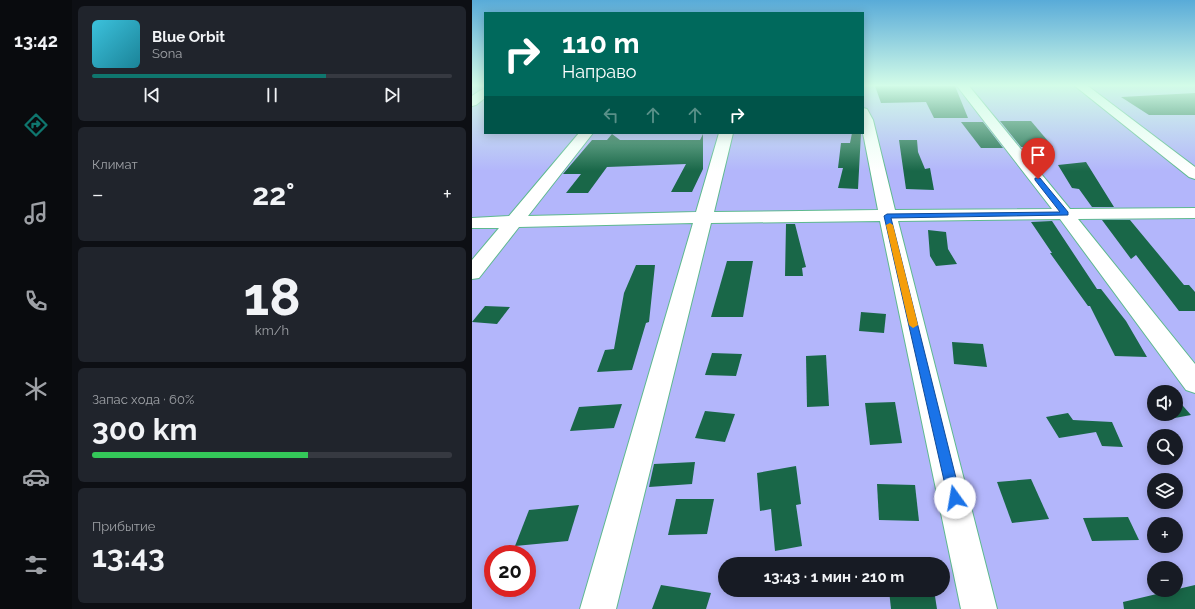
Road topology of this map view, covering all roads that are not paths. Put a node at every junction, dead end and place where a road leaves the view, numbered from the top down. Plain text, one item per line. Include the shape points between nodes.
1 (864, 114) edge
2 (986, 114) edge
3 (1118, 114) edge
4 (585, 134) edge
5 (726, 134) edge
6 (1195, 174) edge
7 (1195, 213) edge
8 (1065, 214) junction
9 (887, 216) junction
10 (704, 217) junction
11 (512, 221) junction
12 (472, 223) edge
13 (472, 272) edge
14 (1195, 383) edge
15 (598, 609) edge
16 (979, 609) edge

1 - 9 street
2 - 8 street
3 - 6 street
4 - 11 street
5 - 10 street
7 - 8 street
8 - 9 street
8 - 14 street
9 - 10 street
9 - 16 street
10 - 11 street
10 - 15 street
11 - 12 street
11 - 13 street

